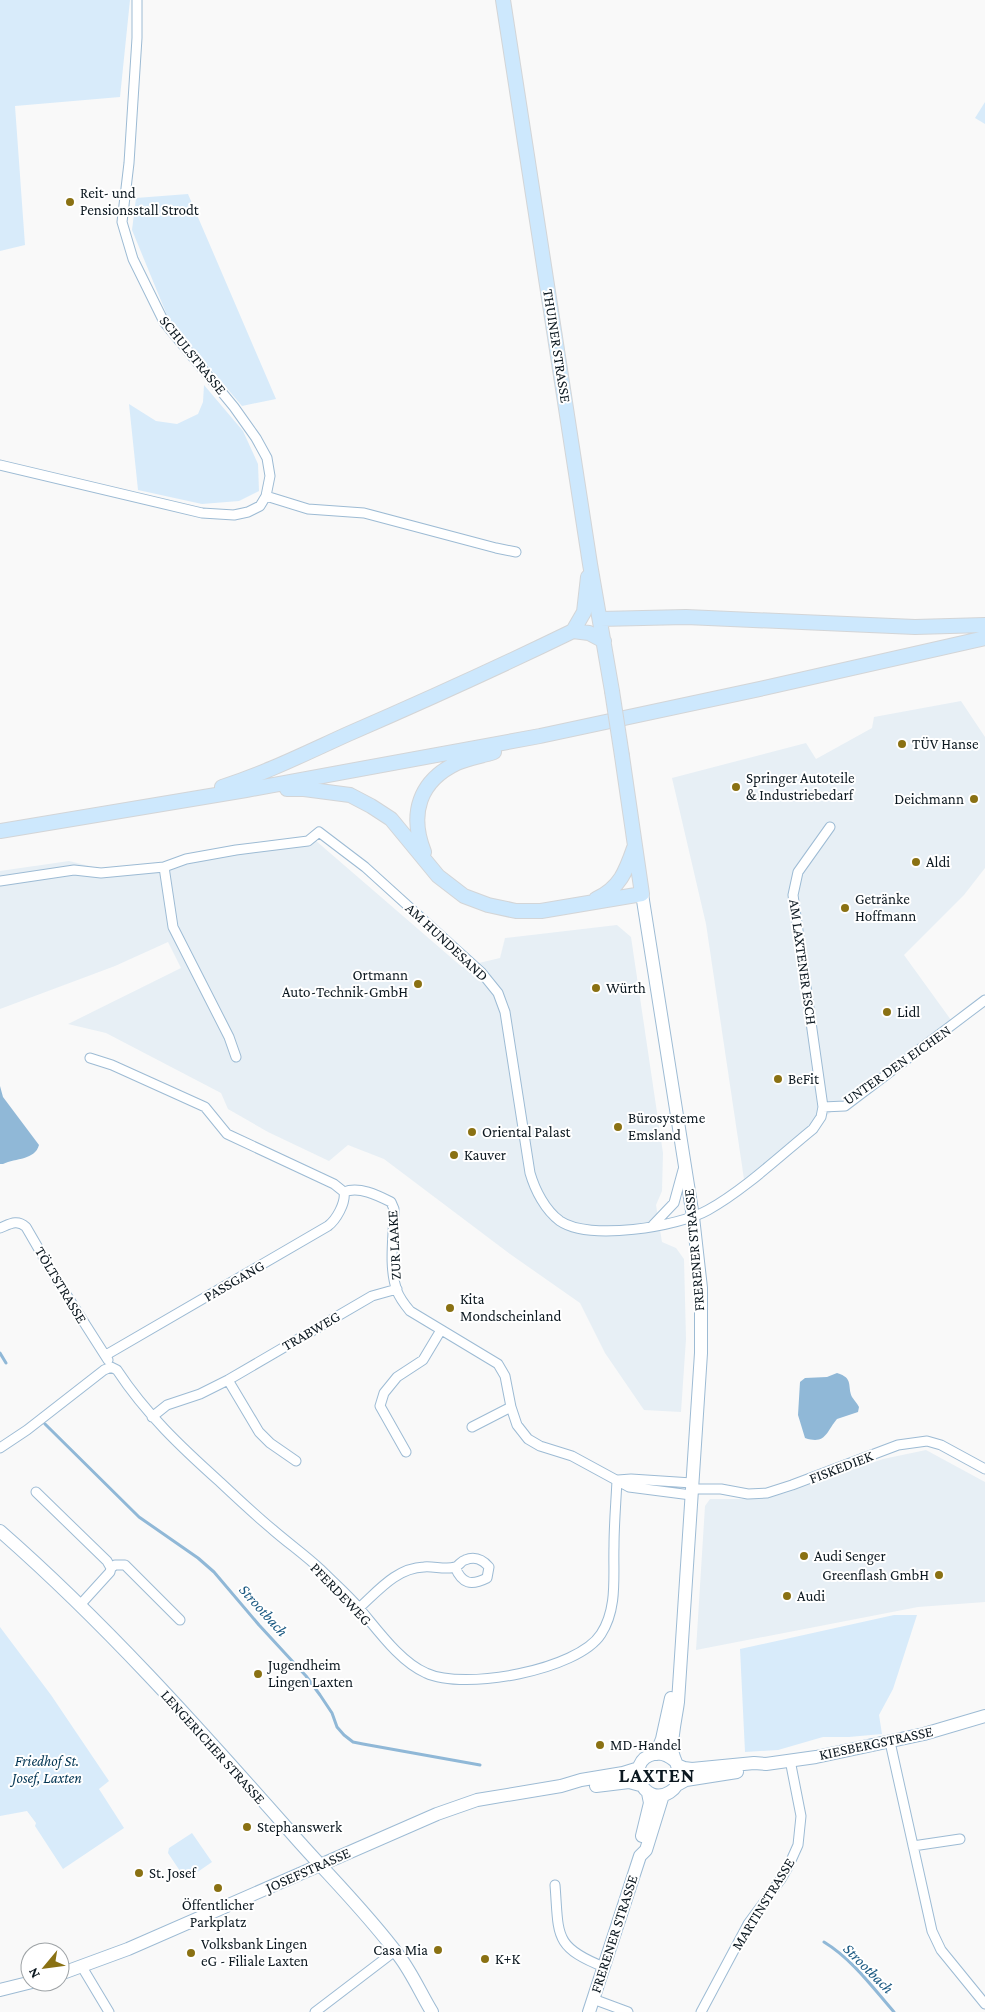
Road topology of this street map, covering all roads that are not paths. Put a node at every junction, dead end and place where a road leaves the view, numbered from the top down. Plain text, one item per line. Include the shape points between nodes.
1 (137, 0) edge
2 (502, 0) edge
3 (0, 465) edge
4 (266, 496) junction
5 (516, 552) dead end
6 (590, 564) junction
7 (600, 620) junction
8 (985, 625) edge
9 (573, 631) junction
10 (985, 638) edge
11 (604, 641) junction
12 (540, 736) junction
13 (246, 790) junction
14 (180, 801) junction
15 (830, 827) dead end
16 (0, 831) edge
17 (635, 845) junction
18 (427, 862) junction
19 (164, 867) junction
20 (0, 880) edge
21 (642, 894) junction
22 (588, 903) junction
23 (985, 1000) edge
24 (236, 1057) dead end
25 (90, 1058) dead end
26 (823, 1107) junction
27 (685, 1163) junction
28 (344, 1192) junction
29 (694, 1217) junction
30 (653, 1226) junction
31 (0, 1228) edge
32 (396, 1289) junction
33 (441, 1330) junction
34 (106, 1356) junction
35 (111, 1367) junction
36 (228, 1380) junction
37 (511, 1407) junction
38 (152, 1417) junction
39 (472, 1427) dead end
40 (0, 1448) edge
41 (406, 1452) dead end
42 (296, 1461) dead end
43 (985, 1469) edge
44 (618, 1480) junction
45 (691, 1489) junction
46 (36, 1492) dead end
47 (0, 1531) edge
48 (455, 1567) dead end
49 (111, 1568) junction
50 (80, 1605) junction
51 (359, 1608) junction
52 (180, 1620) dead end
53 (679, 1669) junction
54 (985, 1716) edge
55 (890, 1742) junction
56 (656, 1754) junction
57 (790, 1760) junction
58 (676, 1763) junction
59 (766, 1764) junction
60 (638, 1768) junction
61 (677, 1785) junction
62 (561, 1786) junction
63 (644, 1789) junction
64 (663, 1795) junction
65 (960, 1839) dead end
66 (913, 1846) junction
67 (640, 1856) junction
68 (320, 1864) junction
69 (555, 1885) dead end
70 (395, 1951) junction
71 (82, 1967) junction
72 (604, 1967) junction
73 (70, 1971) edge
74 (20, 1985) edge
75 (0, 1990) edge
76 (593, 1999) junction
77 (985, 2004) edge
78 (109, 2012) edge
79 (315, 2012) edge
80 (432, 2012) edge
81 (589, 2012) edge
82 (628, 2012) edge
83 (701, 2012) edge

1 - 4 street, SCHULSTRASSE via 129,163 122,222 133,260 164,322 234,407 267,458 270,476
2 - 6 main road, THUINER STRASSE
3 - 4 street via 202,513 234,515 248,512 260,506
4 - 5 street via 308,509 364,513
6 - 7 main road, THUINER STRASSE
6 - 9 main road via 584,612
7 - 8 main road via 686,617 915,627
7 - 11 main road, THUINER STRASSE
9 - 11 main road
9 - 14 main road via 286,764
10 - 12 main road
11 - 17 main road, THUINER STRASSE, bridge
12 - 13 main road
12 - 18 main road via 457,763 436,776 425,790 416,819
13 - 14 main road
13 - 18 main road via 304,789 350,795 391,819
14 - 16 main road
15 - 26 street, AM LAXTENER ESCH via 798,872 793,895
17 - 21 main road, THUINER STRASSE
17 - 22 main road via 626,870 616,884 608,893
18 - 22 main road via 438,876 464,896 488,905 516,911 541,911
19 - 20 street, AM HUNDESAND via 101,874 74,870
19 - 24 street via 173,927
19 - 30 street, AM HUNDESAND via 186,859 308,841 319,832 338,845 481,972 498,993 505,1012 530,1174 536,1191 547,1206 560,1221 581,1230 612,1232
21 - 22 main road
21 - 27 main road, FRERENER STRASSE
23 - 26 street, UNTER DEN EICHEN via 845,1106
25 - 28 street via 205,1108 227,1134 334,1184
26 - 29 street, UNTER DEN EICHEN via 813,1129 733,1194
27 - 29 main road, FRERENER STRASSE
27 - 30 street via 674,1203
28 - 32 street, ZUR LAAKE via 362,1190 391,1202 394,1209
28 - 34 street, PASSGANG via 344,1201 328,1226
29 - 30 street, AM HUNDESAND
29 - 45 main road, FRERENER STRASSE via 701,1288 701,1353
31 - 34 street, TÖLTSTRASSE via 15,1222 26,1227
32 - 33 street, ZUR LAAKE via 410,1311
32 - 36 street, TRABWEG via 372,1296
33 - 37 street, ZUR LAAKE via 498,1364 505,1376
33 - 41 street via 423,1360 397,1377 384,1393 380,1406
34 - 35 street, TÖLTSTRASSE
35 - 38 street, PFERDEWEG
35 - 40 street
36 - 38 street, TRABWEG via 167,1405
36 - 42 street via 259,1432 270,1444
37 - 39 street
37 - 44 street, ZUR LAAKE via 517,1425 528,1439 572,1456
38 - 51 street, PFERDEWEG
43 - 45 street, FISKEDIEK via 927,1441 898,1445 767,1493
44 - 45 street via 629,1487
44 - 51 street, PFERDEWEG via 614,1594 602,1633 582,1652 505,1678 443,1679 424,1673 405,1658 379,1634
45 - 53 main road, FRERENER STRASSE
46 - 49 street
47 - 50 main road, LENGERICHER STRASSE
48 - 51 street via 422,1567 403,1572
49 - 50 street
49 - 52 street via 125,1565
50 - 68 main road, LENGERICHER STRASSE
53 - 56 main road, FRERENER STRASSE
53 - 58 main road, FRERENER STRASSE via 672,1748
54 - 55 main road, KIESBERGSTRASSE
55 - 57 main road, KIESBERGSTRASSE
55 - 66 street
56 - 58 main road via 665,1755
56 - 60 main road via 646,1758
57 - 59 main road, KIESBERGSTRASSE
57 - 83 street, MARTINSTRASSE via 801,1816 798,1845 781,1879 748,1924
58 - 59 main road, KIESBERGSTRASSE via 692,1769
58 - 61 main road via 680,1774
59 - 61 main road, KIESBERGSTRASSE via 754,1769 686,1780
60 - 62 main road, JOSEFSTRASSE
60 - 63 main road
61 - 64 main road
62 - 63 main road, JOSEFSTRASSE via 629,1782
62 - 68 main road, JOSEFSTRASSE via 478,1800
63 - 64 main road
63 - 67 main road, FRERENER STRASSE via 650,1803
64 - 67 main road, FRERENER STRASSE via 646,1850
65 - 66 street
66 - 77 street via 934,1939
67 - 72 main road, FRERENER STRASSE
68 - 70 main road, LENGERICHER STRASSE
68 - 71 main road, JOSEFSTRASSE
69 - 72 street via 562,1941 578,1955
70 - 79 street
70 - 80 main road, LENGERICHER STRASSE
71 - 73 main road, JOSEFSTRASSE
71 - 78 street
72 - 76 main road, FRERENER STRASSE
74 - 75 main road
76 - 81 main road, FRERENER STRASSE
76 - 82 street

